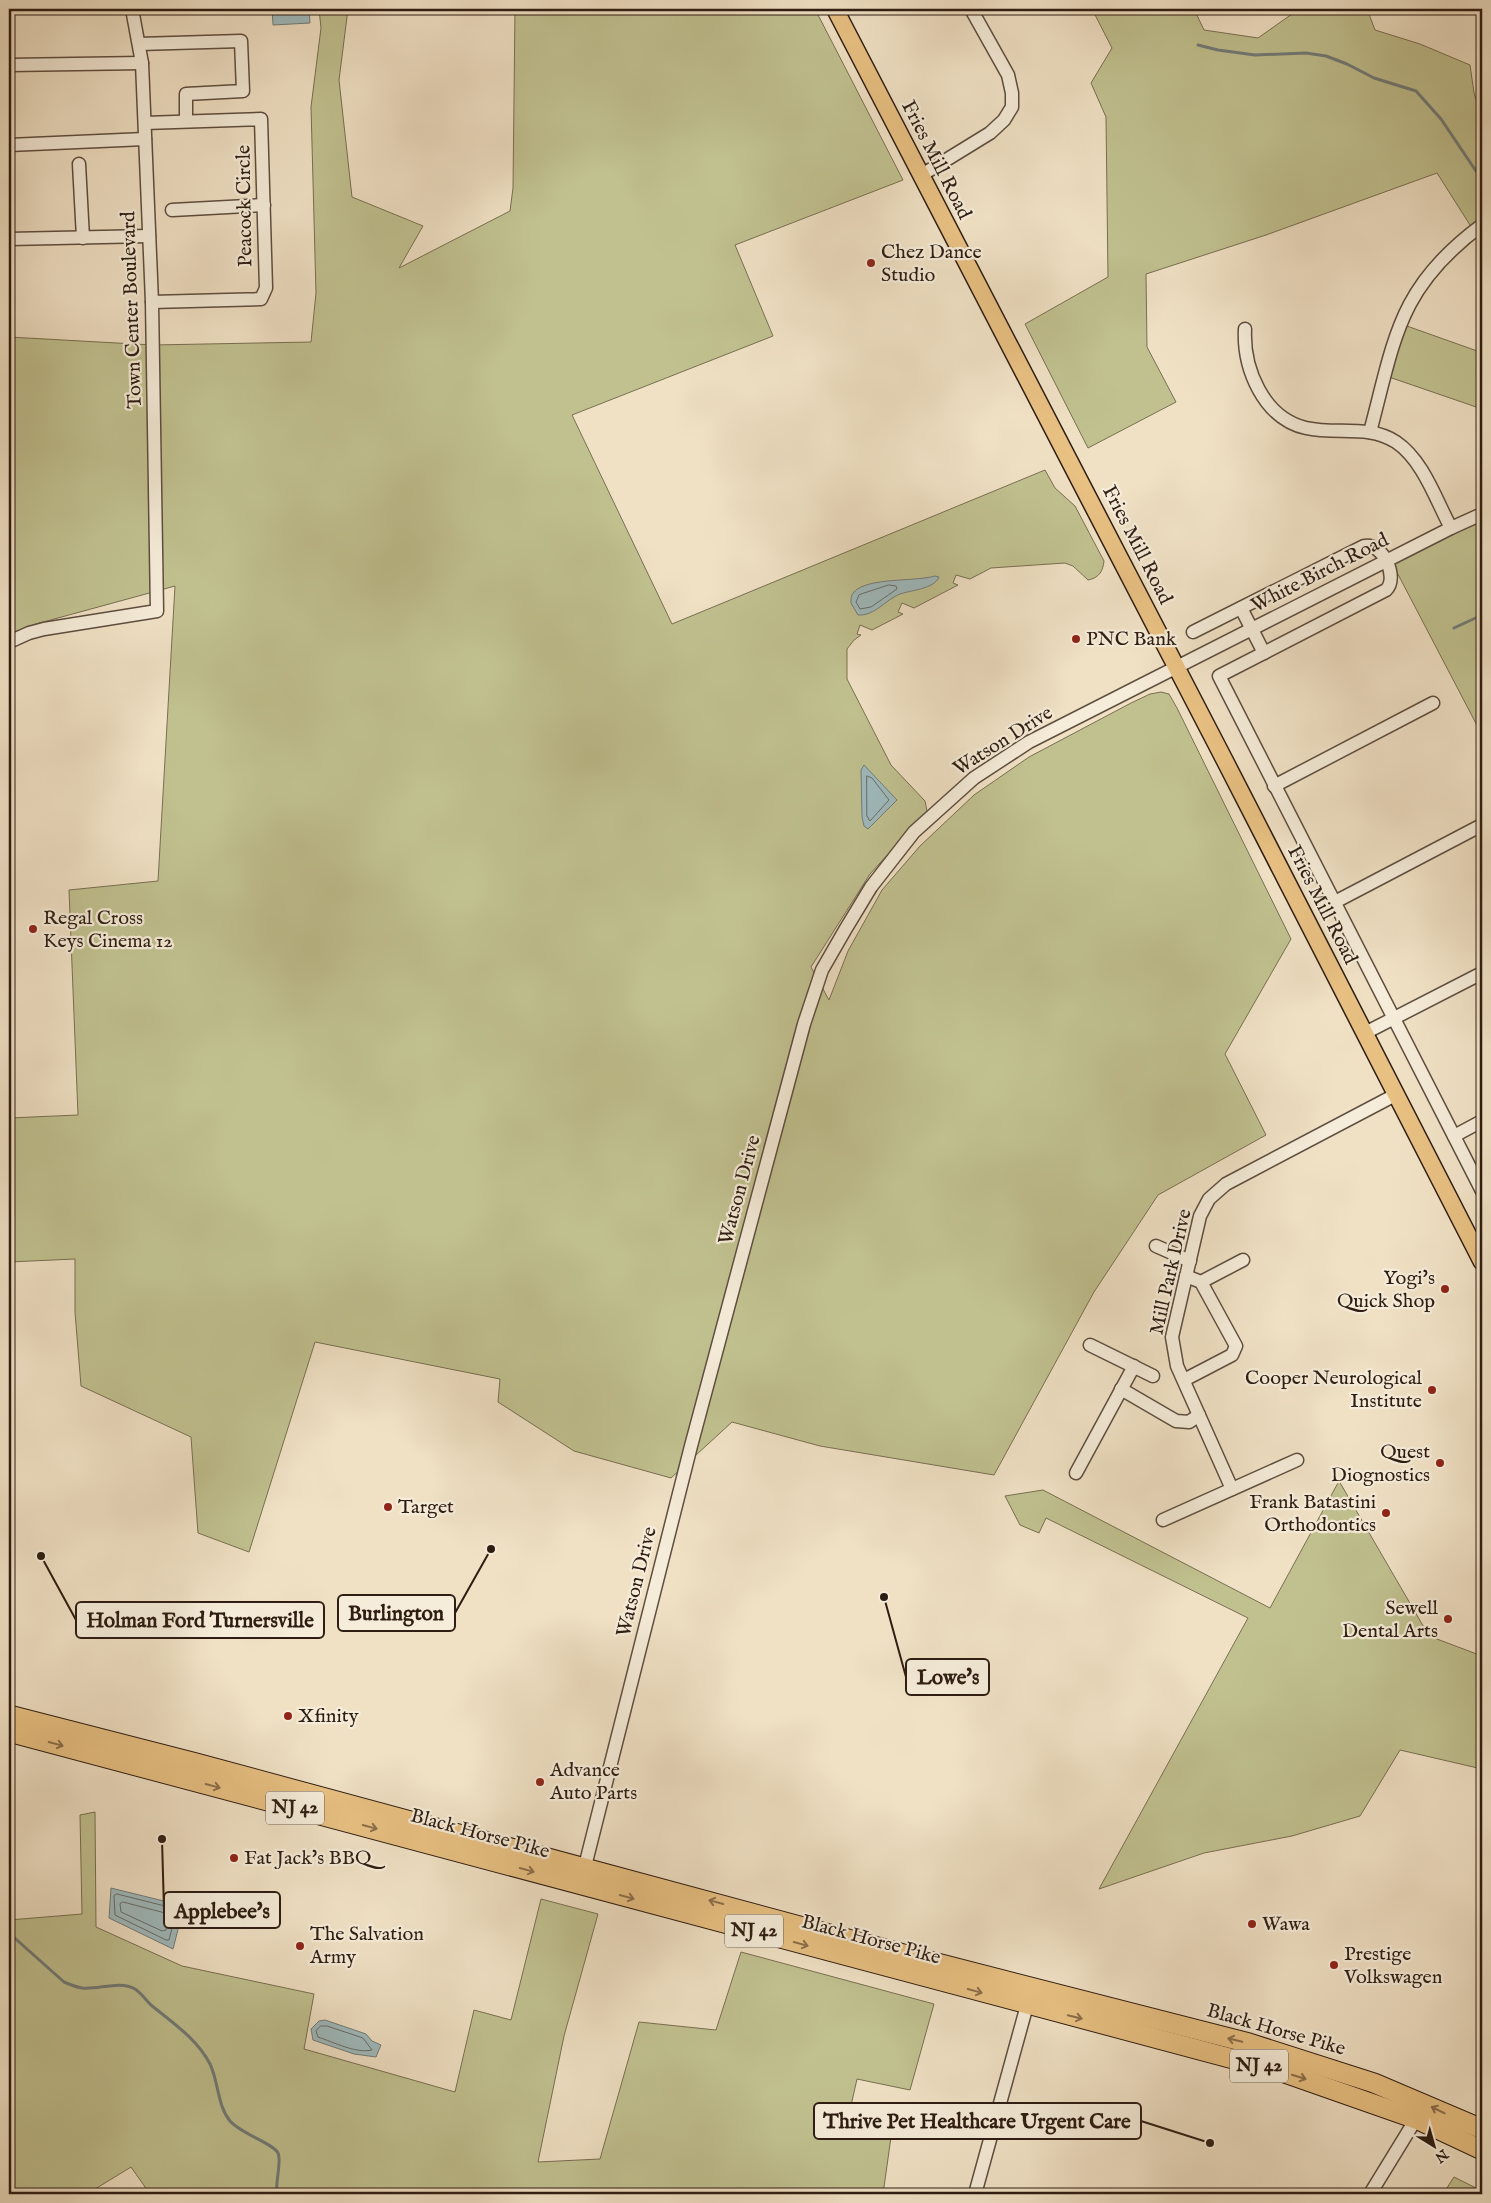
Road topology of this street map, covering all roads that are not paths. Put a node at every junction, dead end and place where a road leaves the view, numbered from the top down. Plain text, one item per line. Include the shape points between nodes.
1 (132, 9) edge
2 (835, 9) edge
3 (971, 9) edge
4 (139, 44) junction
5 (142, 63) junction
6 (9, 65) edge
7 (186, 122) junction
8 (144, 123) junction
9 (145, 139) junction
10 (9, 145) edge
11 (79, 164) dead end
12 (920, 176) junction
13 (264, 206) junction
14 (172, 210) dead end
15 (1482, 225) edge
16 (149, 236) junction
17 (83, 238) junction
18 (9, 239) edge
19 (152, 302) junction
20 (1245, 328) dead end
21 (1370, 432) junction
22 (1482, 514) edge
23 (1451, 528) junction
24 (1385, 561) junction
25 (1241, 608) junction
26 (1252, 629) junction
27 (1193, 632) dead end
28 (9, 642) edge
29 (1264, 653) junction
30 (1176, 667) junction
31 (1433, 703) dead end
32 (1274, 786) junction
33 (1482, 825) edge
34 (1333, 903) junction
35 (1482, 973) edge
36 (1394, 1019) junction
37 (1365, 1032) junction
38 (1397, 1094) junction
39 (1482, 1121) edge
40 (1454, 1136) junction
41 (1482, 1191) edge
42 (1156, 1246) dead end
43 (1243, 1260) dead end
44 (1190, 1261) junction
45 (1482, 1262) edge
46 (1186, 1276) junction
47 (1202, 1282) junction
48 (1090, 1345) dead end
49 (1134, 1366) junction
50 (1152, 1376) dead end
51 (1184, 1380) junction
52 (1121, 1389) junction
53 (1199, 1415) junction
54 (1297, 1460) dead end
55 (1076, 1473) dead end
56 (1232, 1489) junction
57 (1164, 1520) dead end
58 (9, 1715) edge
59 (9, 1732) edge
60 (196, 1762) junction
61 (135, 1765) junction
62 (583, 1876) junction
63 (932, 1967) junction
64 (1032, 1986) junction
65 (1028, 2005) junction
66 (1416, 2119) junction
67 (1482, 2129) edge
68 (1482, 2150) edge
69 (975, 2194) edge
70 (1370, 2194) edge

1 - 4 street, Town Center Boulevard
2 - 12 main road, Fries Mill Road
3 - 12 street via 1008,75 1012,107 990,133
4 - 5 street, Town Center Boulevard
4 - 7 street via 241,41 243,91 186,94
5 - 6 street
5 - 8 street, Town Center Boulevard
7 - 8 street, Peacock Circle
7 - 13 street, Peacock Circle via 261,119
8 - 9 street, Town Center Boulevard
9 - 10 street
9 - 16 street, Town Center Boulevard
11 - 17 street
12 - 30 main road, Fries Mill Road
13 - 14 street
13 - 19 street, Peacock Circle via 266,288 261,299
15 - 21 street via 1438,263 1407,306 1396,334
16 - 17 street
16 - 19 street, Town Center Boulevard
17 - 18 street
19 - 28 street, Town Center Boulevard via 158,610 44,629
20 - 21 street via 1245,353 1253,379 1266,400 1283,417 1306,428
21 - 23 street via 1391,439 1410,456 1422,472
22 - 23 street, White Birch Road
23 - 24 street, White Birch Road
24 - 25 street via 1374,546 1364,546
24 - 26 street, White Birch Road
24 - 29 street via 1392,580 1386,590
25 - 26 street
25 - 27 street
26 - 29 street
26 - 30 street, White Birch Road
29 - 32 street via 1218,676
30 - 37 main road, Fries Mill Road
30 - 62 street, Watson Drive via 1029,742 974,778 914,832 871,886 822,970 804,1024 694,1436
31 - 32 street
32 - 34 street
33 - 34 street
34 - 36 street
35 - 36 street
36 - 37 street
36 - 40 street
37 - 38 main road, Fries Mill Road
38 - 44 street, Mill Park Drive via 1226,1184 1209,1199 1200,1216
38 - 45 main road, Fries Mill Road
39 - 40 street
40 - 41 street
42 - 44 street
43 - 47 street
44 - 46 street, Mill Park Drive
46 - 47 street
46 - 51 street, Mill Park Drive via 1172,1336 1177,1366
47 - 51 street via 1236,1346 1232,1355
48 - 49 street
49 - 50 street
49 - 52 street
51 - 53 street, Mill Park Drive
52 - 53 street via 1176,1421 1189,1422
52 - 55 street
53 - 56 street, Mill Park Drive
54 - 56 street
56 - 57 street
58 - 60 highway, Black Horse Pike / NJ 42
59 -> 61 highway, Black Horse Pike / NJ 42
60 - 61 highway via 153,1757 140,1759
60 - 62 highway, Black Horse Pike / NJ 42
61 -> 62 highway, Black Horse Pike / NJ 42
62 - 63 highway, Black Horse Pike / NJ 42
63 - 64 highway, Black Horse Pike / NJ 42
63 -> 65 highway, Black Horse Pike / NJ 42
64 - 65 street
67 -> 64 highway, Black Horse Pike / NJ 42 via 1374,2083 1249,2043
65 -> 66 highway, Black Horse Pike / NJ 42 via 1282,2072
65 - 69 street
66 - 68 highway, Black Horse Pike / NJ 42
66 - 70 street

